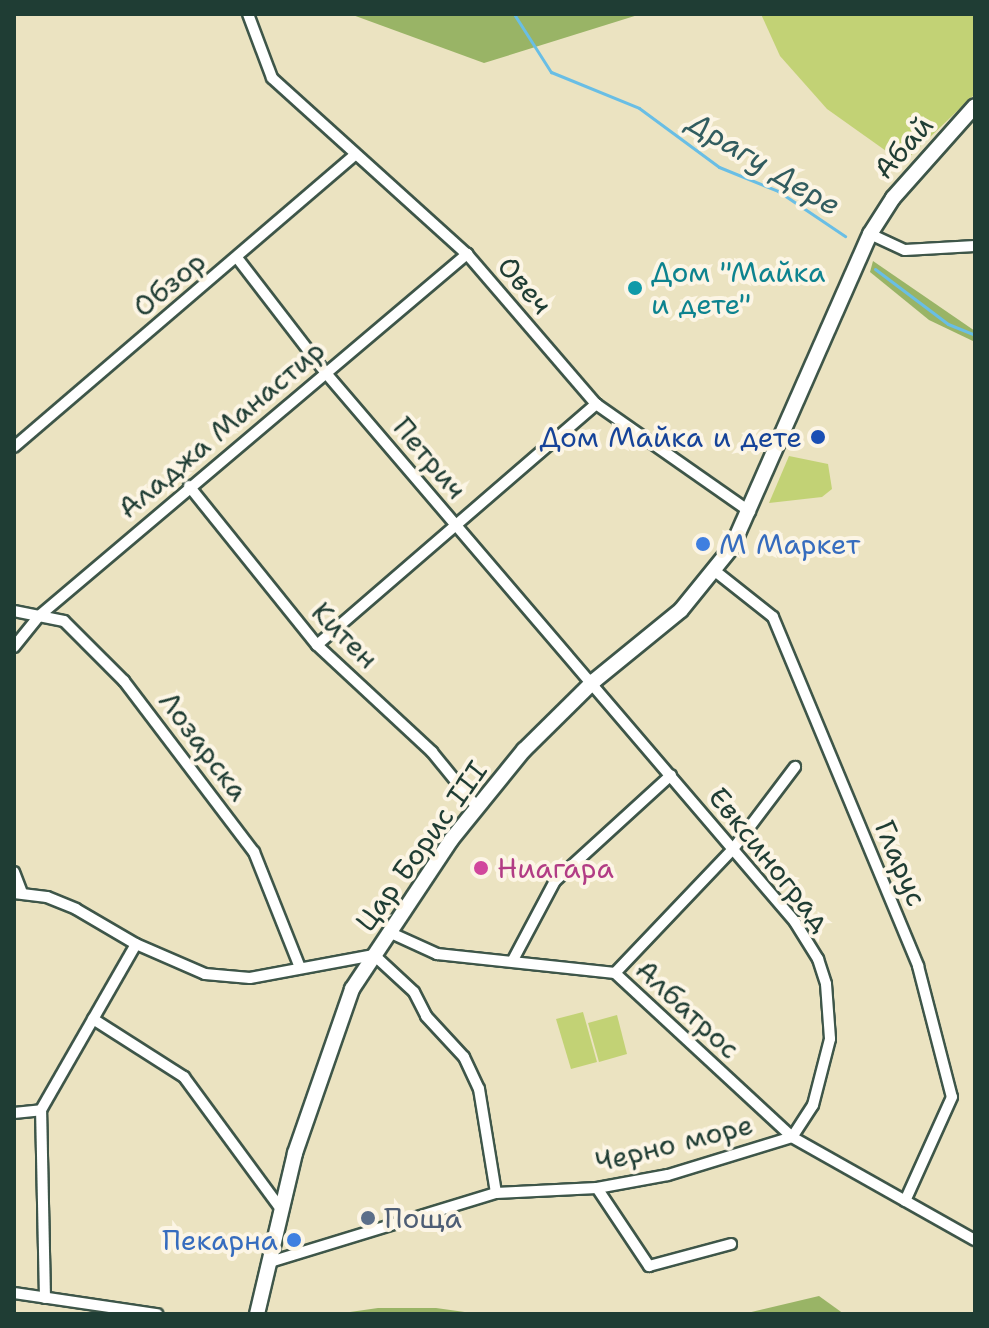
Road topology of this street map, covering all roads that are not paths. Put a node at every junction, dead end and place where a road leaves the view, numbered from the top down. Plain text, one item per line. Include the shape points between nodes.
1 (248, 14) edge
2 (975, 106) edge
3 (354, 156) junction
4 (870, 234) junction
5 (975, 246) edge
6 (467, 254) junction
7 (238, 259) junction
8 (325, 372) junction
9 (596, 404) junction
10 (778, 444) joint
11 (14, 447) edge
12 (189, 486) junction
13 (750, 512) junction
14 (454, 523) junction
15 (715, 571) junction
16 (14, 611) edge
17 (39, 616) junction
18 (317, 645) junction
19 (14, 647) edge
20 (594, 681) junction
21 (795, 767) dead end
22 (671, 775) junction
23 (477, 807) junction
24 (733, 849) junction
25 (14, 872) edge
26 (18, 893) edge
27 (391, 933) junction
28 (136, 944) junction
29 (374, 955) junction
30 (513, 960) junction
31 (299, 965) junction
32 (615, 973) junction
33 (93, 1019) junction
34 (41, 1110) junction
35 (14, 1113) edge
36 (792, 1137) junction
37 (597, 1188) junction
38 (496, 1193) junction
39 (905, 1201) junction
40 (281, 1209) junction
41 (975, 1240) edge
42 (731, 1244) dead end
43 (270, 1262) junction
44 (14, 1293) edge
45 (45, 1298) junction
46 (157, 1314) edge
47 (257, 1314) edge

1 - 3 street, Овеч via 272,78
2 - 4 street, Абай via 893,198
3 - 6 street, Овеч
3 - 7 street, Обзор
4 - 5 street via 905,250
4 - 10 street, Абай
6 - 8 street, Аладжа Манастир
6 - 9 street, Овеч
7 - 8 street, Петрич
7 - 11 street, Обзор
8 - 12 street, Аладжа Манастир
8 - 14 street, Петрич
9 - 13 street, Овеч
9 - 14 street
10 - 13 street, Цар Борис III
12 - 17 street, Аладжа Манастир
12 - 18 street, Китен
13 - 15 street, Цар Борис III
14 - 18 street
14 - 20 street, Петрич
15 - 20 street, Цар Борис III via 681,610
15 - 39 street, Гларус via 773,617 918,966 952,1097
16 - 17 street, Лозарска
17 - 19 street, Аладжа Манастир
17 - 31 street, Лозарска via 64,621 124,681 254,852
18 - 23 street, Китен via 432,752
20 - 22 street, Евксиноград
20 - 23 street, Цар Борис III via 524,750
21 - 24 street
22 - 24 street, Евксиноград
22 - 30 street via 555,881
23 - 27 street, Цар Борис III
24 - 32 street
24 - 36 street, Евксиноград via 795,922 818,959 826,984 826,1064 813,1105
25 - 26 street
26 - 28 street via 76,909
27 - 29 street, Цар Борис III
27 - 30 street, Албатрос via 437,954
28 - 31 street via 205,974 250,978
28 - 33 street
29 - 31 street
29 - 38 street via 414,992 426,1016 464,1057 479,1089
29 - 40 street, Цар Борис III via 352,989
30 - 32 street, Албатрос
32 - 36 street, Албатрос
33 - 34 street
33 - 40 street via 184,1077
34 - 35 street
34 - 45 street
36 - 37 street, Черно море via 668,1175
36 - 39 street, Черно море
37 - 38 street, Черно море
37 - 42 street via 649,1266
38 - 43 street, Черно море
39 - 41 street, Черно море
40 - 43 street, Цар Борис III
43 - 47 street, Цар Борис III
44 - 45 street
45 - 46 street

